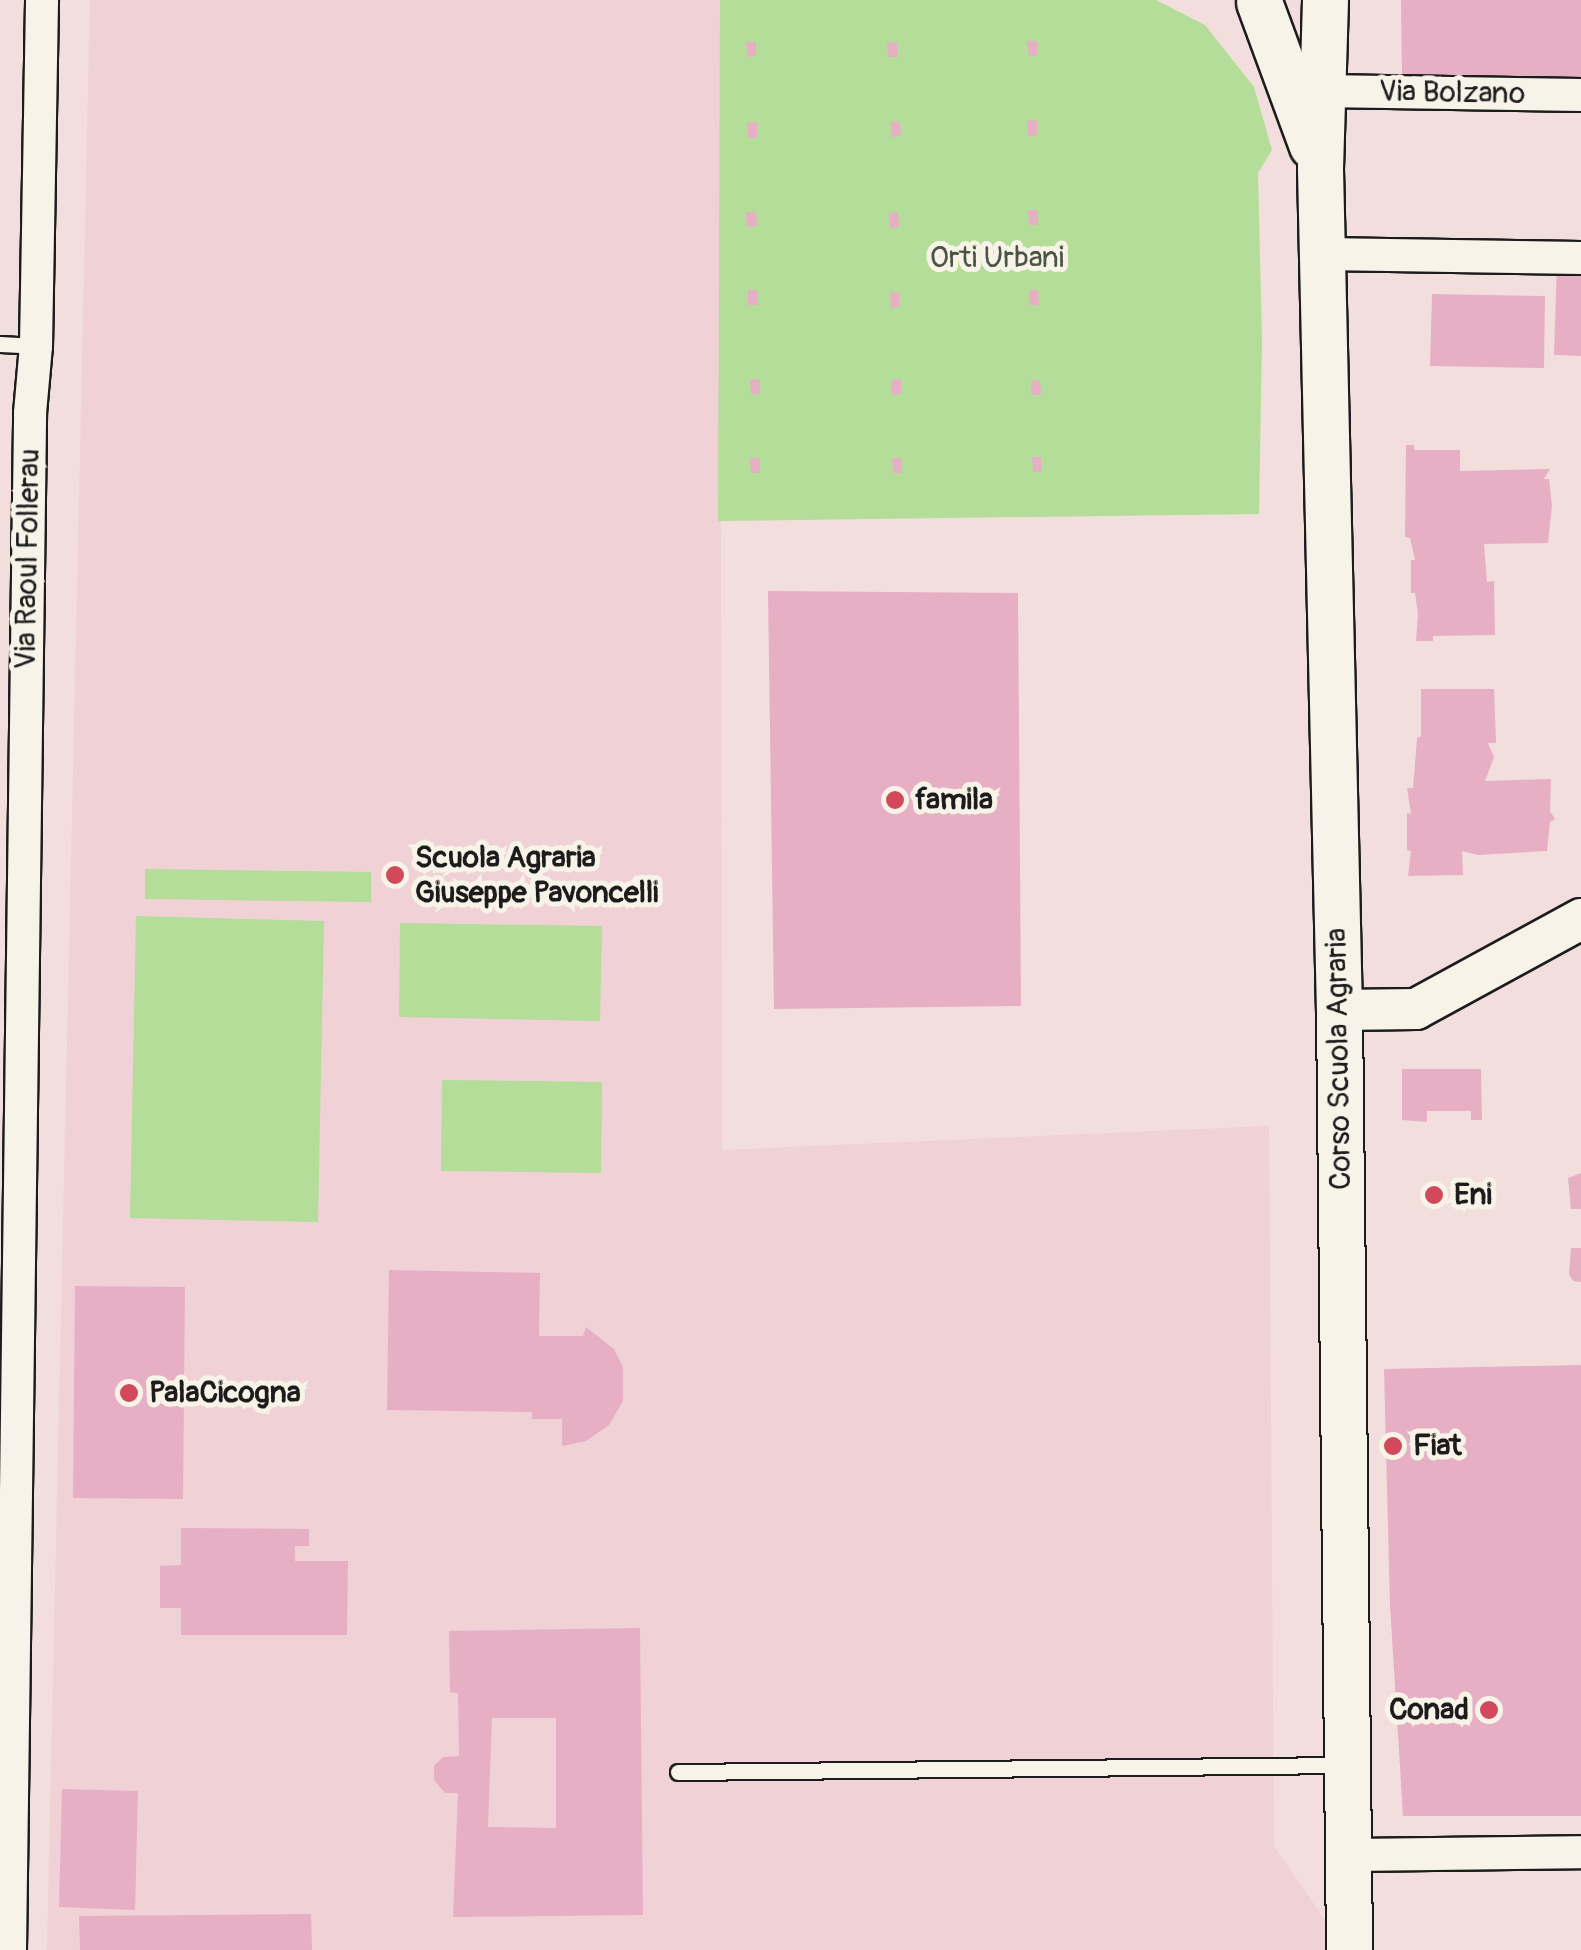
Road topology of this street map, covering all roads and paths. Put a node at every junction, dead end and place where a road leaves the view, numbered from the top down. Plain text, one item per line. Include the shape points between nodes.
1 (1322, 0) edge
2 (1257, 1) edge
3 (39, 3) edge
4 (1322, 91) junction
5 (1581, 95) edge
6 (1320, 169) junction
7 (1324, 254) junction
8 (1581, 258) edge
9 (0, 344) edge
10 (36, 346) junction
11 (1581, 919) edge
12 (1338, 1010) junction
13 (1346, 1765) junction
14 (678, 1772) dead end
15 (1581, 1852) edge
16 (1348, 1855) junction
17 (10, 1950) edge
18 (1349, 1950) edge

1 - 2 main road via 1293,9
1 - 4 main road, Corso Scuola Agraria
2 - 6 main road, Corso Scuola Agraria
3 - 10 street, Via Raoul Follerau
4 - 5 street, Via Bolzano
4 - 6 main road, Corso Scuola Agraria
6 - 7 main road, Corso Scuola Agraria
7 - 8 street
7 - 12 main road, Corso Scuola Agraria
9 - 10 lane
10 - 17 street, Via Raoul Follerau via 18,834
11 - 12 street via 1416,1009
12 - 13 main road, Corso Scuola Agraria
13 - 14 lane
13 - 16 main road, Corso Scuola Agraria
15 - 16 street
16 - 18 main road, Corso Scuola Agraria

